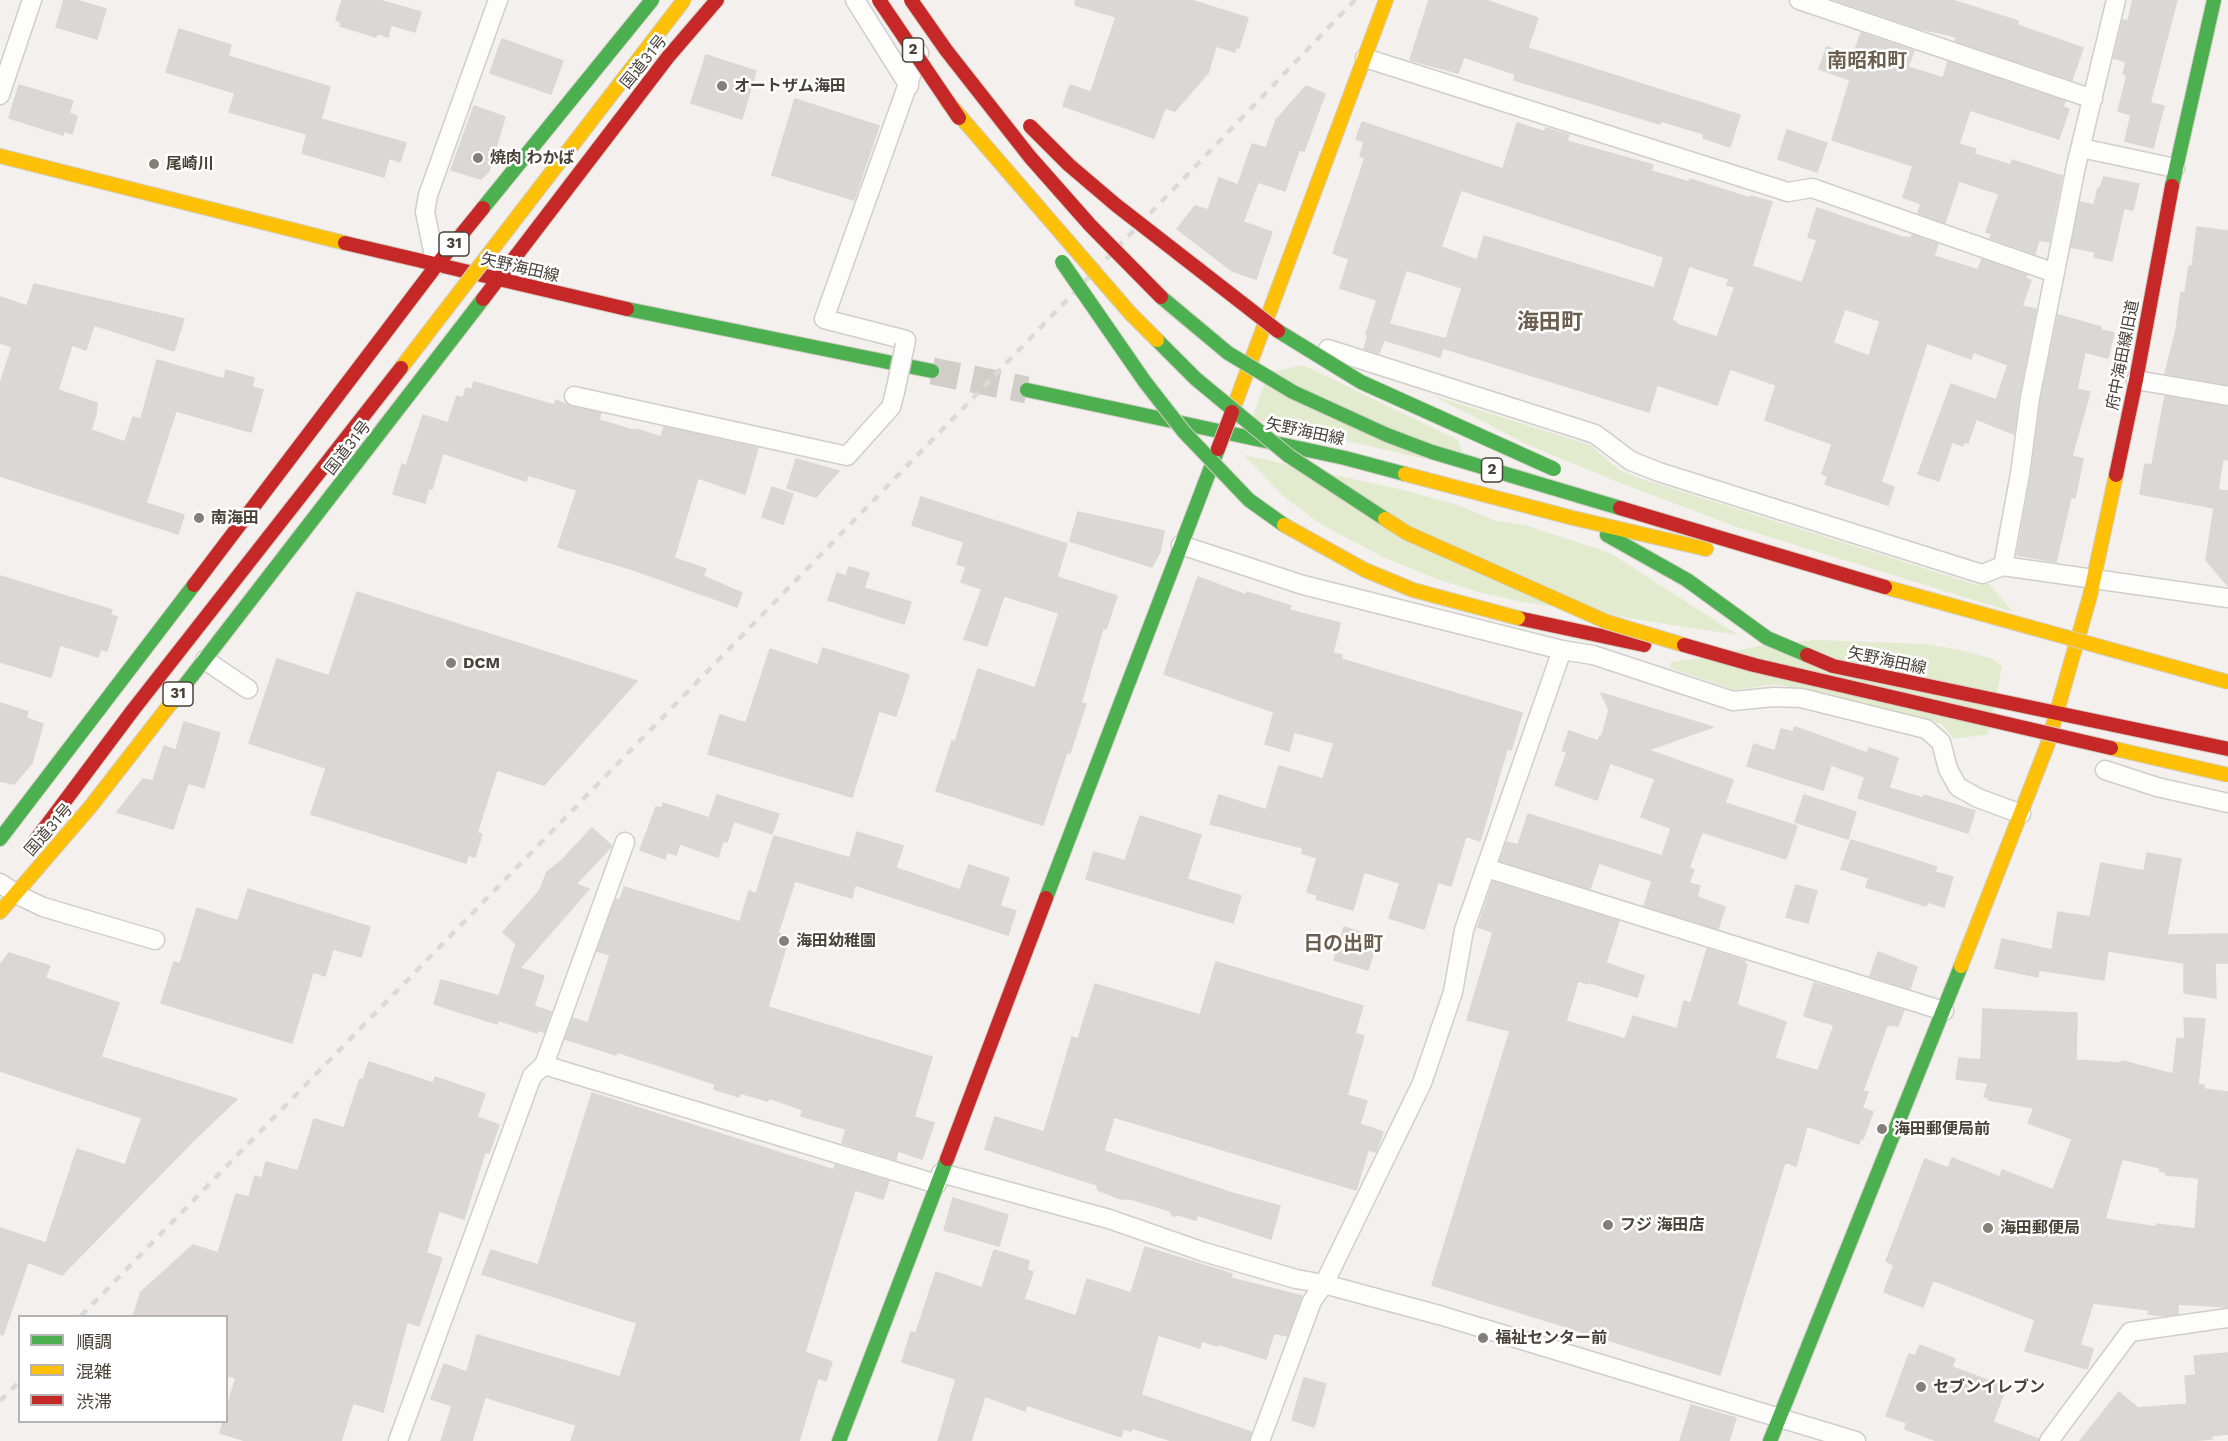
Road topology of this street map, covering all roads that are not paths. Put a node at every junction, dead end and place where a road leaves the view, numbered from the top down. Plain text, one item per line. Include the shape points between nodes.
1 (32, 0) edge
2 (498, 0) edge
3 (652, 0) edge
4 (684, 0) edge
5 (717, 0) edge
6 (855, 0) edge
7 (879, 0) edge
8 (911, 0) edge
9 (917, 0) edge
10 (936, 0) edge
11 (1799, 0) edge
12 (2116, 0) edge
13 (2214, 0) edge
14 (1388, 3) edge
15 (1365, 58) junction
16 (987, 81) dead end
17 (909, 86) junction
18 (0, 95) edge
19 (2093, 99) junction
20 (946, 100) junction
21 (1023, 120) dead end
22 (2081, 147) junction
23 (0, 156) edge
24 (2175, 168) junction
25 (1037, 227) dead end
26 (1051, 246) dead end
27 (436, 266) junction
28 (2055, 273) junction
29 (498, 280) junction
30 (1263, 328) junction
31 (932, 370) tunnel mouth
32 (2136, 380) junction
33 (1027, 390) tunnel mouth
34 (574, 396) dead end
35 (2228, 396) edge
36 (1559, 471) dead end
37 (1595, 486) dead end
38 (1573, 519) junction
39 (1181, 545) junction
40 (2003, 566) junction
41 (1819, 575) junction
42 (2094, 578) junction
43 (2228, 598) edge
44 (2075, 642) junction
45 (1562, 650) junction
46 (205, 660) junction
47 (1833, 666) junction
48 (2228, 681) edge
49 (248, 689) dead end
50 (2056, 714) junction
51 (2228, 749) edge
52 (2104, 770) dead end
53 (2228, 776) edge
54 (2228, 803) edge
55 (2021, 814) junction
56 (0, 839) edge
57 (625, 842) dead end
58 (30, 848) dead end
59 (1486, 868) junction
60 (5, 885) edge
61 (0, 912) edge
62 (155, 940) dead end
63 (1944, 1011) junction
64 (544, 1065) junction
65 (939, 1178) junction
66 (1324, 1284) junction
67 (2228, 1318) edge
68 (1780, 1419) junction
69 (398, 1441) edge
70 (839, 1441) edge
71 (1260, 1441) edge
72 (1770, 1441) edge
73 (1856, 1441) edge
74 (2049, 1441) edge

1 - 18 street
2 - 27 street via 428,195 425,212
3 - 27 main road, 国道31号 / 31
4 - 58 main road, bridge
5 - 29 main road, 国道31号 / 31 via 668,57
6 - 17 street
7 - 20 main road, 2, bridge
8 - 48 main road, 2, bridge via 1030,157 1090,225 1177,311 1228,353 1293,392 1432,452 1873,584
9 - 16 main road
10 - 17 street
11 - 19 street
12 - 19 street
13 - 24 main road, 府中海田線旧道
14 - 15 main road
15 - 28 street via 1788,192 1812,188
15 - 30 main road
17 - 34 street, bridge via 824,319 906,340 891,407 847,456
19 - 22 street
20 - 25 main road, bridge
20 - 53 main road, 2, bridge via 1130,313 1196,379 1288,456 1407,533 1618,625 1755,665
21 - 36 main road, bridge via 1116,206 1312,353 1361,381
22 - 24 street
22 - 28 street
23 - 27 main road, 矢野海田線
24 - 32 main road, 府中海田線旧道
26 - 47 main road, bridge via 1145,382 1184,432 1249,500 1293,531 1365,570 1413,590 1518,618 1651,646
27 - 29 main road, 矢野海田線
27 - 56 main road, 国道31号 / 31
28 - 40 street
29 - 31 main road, 矢野海田線
29 - 46 main road, 国道31号 / 31
30 - 39 main road, bridge
30 - 40 street via 1595,434 1631,461 1659,472 1982,574
32 - 35 street
32 - 42 main road, 府中海田線旧道
33 - 38 main road, 矢野海田線 via 1345,458
37 - 41 main road via 1733,534
38 - 41 main road, 矢野海田線
38 - 47 main road, 矢野海田線 via 1687,580 1767,638
39 - 45 street via 1303,585
39 - 65 main road
40 - 42 street
41 - 44 main road, 矢野海田線 via 2010,630
42 - 43 street
42 - 44 main road, 府中海田線旧道
44 - 48 main road, 矢野海田線
44 - 50 main road, 府中海田線旧道
45 - 55 street via 1593,655 1733,701 1801,698 1926,729 1941,742 1958,787
45 - 59 street
46 - 49 street
46 - 60 main road, 国道31号 / 31 via 92,806
47 - 50 main road, 矢野海田線
50 - 51 main road, 矢野海田線
50 - 55 main road, 府中海田線旧道
52 - 54 street
55 - 63 main road, 府中海田線旧道
57 - 64 street
59 - 63 street
59 - 66 street via 1464,930 1453,992 1422,1083
60 - 61 main road, 国道31号 / 31
60 - 62 street via 43,907
63 - 68 main road, 府中海田線旧道
64 - 65 street
64 - 69 street via 532,1076
65 - 66 street via 1109,1219 1204,1252
65 - 70 main road
66 - 68 street
66 - 71 street via 1312,1301
67 - 74 street via 2130,1332
68 - 72 main road, 府中海田線旧道
68 - 73 street

